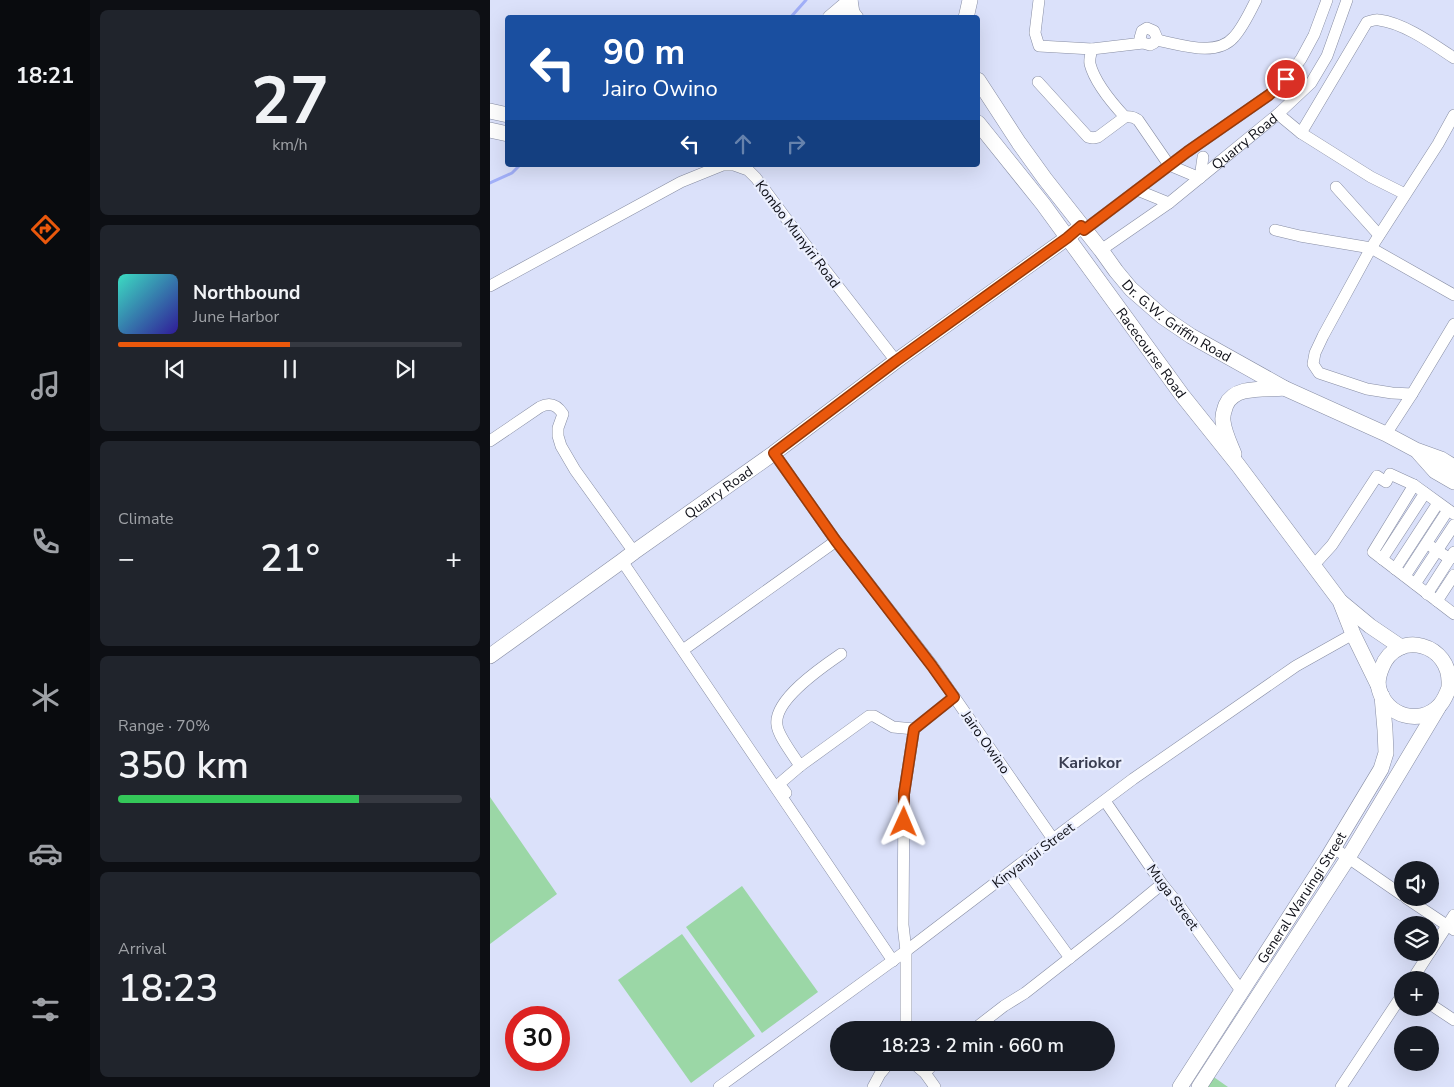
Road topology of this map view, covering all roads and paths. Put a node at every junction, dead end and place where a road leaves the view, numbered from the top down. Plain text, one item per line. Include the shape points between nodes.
1 (850, 0) edge
2 (970, 0) edge
3 (1040, 0) edge
4 (1256, 0) edge
5 (1327, 0) edge
6 (1348, 0) edge
7 (833, 15) edge
8 (854, 15) edge
9 (967, 15) edge
10 (1092, 49) junction
11 (1454, 58) edge
12 (1038, 82) dead end
13 (980, 83) edge
14 (490, 111) edge
15 (505, 114) edge
16 (1278, 114) junction
17 (1454, 115) edge
18 (1125, 117) junction
19 (980, 125) edge
20 (490, 130) edge
21 (505, 133) edge
22 (1301, 133) junction
23 (1187, 152) junction
24 (1203, 157) junction
25 (1219, 163) junction
26 (1169, 165) junction
27 (718, 167) edge
28 (740, 167) edge
29 (1200, 178) junction
30 (1336, 187) dead end
31 (1137, 190) junction
32 (1405, 194) junction
33 (1169, 203) junction
34 (1082, 228) junction
35 (1275, 230) dead end
36 (1379, 235) junction
37 (1067, 238) junction
38 (1371, 248) junction
39 (1101, 250) junction
40 (490, 286) edge
41 (1454, 295) edge
42 (1454, 324) edge
43 (896, 361) junction
44 (1284, 388) junction
45 (1412, 394) junction
46 (1386, 434) junction
47 (490, 441) edge
48 (1416, 450) junction
49 (774, 453) junction
50 (1238, 465) junction
51 (1454, 467) edge
52 (1454, 482) edge
53 (1414, 485) junction
54 (1425, 493) junction
55 (1438, 503) junction
56 (1451, 512) edge
57 (1396, 514) junction
58 (1405, 524) junction
59 (1454, 525) edge
60 (1416, 536) junction
61 (836, 541) junction
62 (1427, 543) junction
63 (1437, 550) junction
64 (628, 556) junction
65 (1452, 556) edge
66 (1382, 559) junction
67 (1313, 566) junction
68 (1395, 569) junction
69 (1454, 575) edge
70 (1405, 576) junction
71 (1415, 584) junction
72 (1432, 597) junction
73 (1340, 601) junction
74 (1454, 614) edge
75 (1353, 634) junction
76 (1402, 647) junction
77 (683, 650) junction
78 (840, 654) dead end
79 (490, 656) edge
80 (1452, 681) edge
81 (1380, 691) junction
82 (954, 697) junction
83 (1438, 708) junction
84 (914, 729) junction
85 (800, 766) junction
86 (1106, 801) junction
87 (1053, 839) junction
88 (1334, 848) junction
89 (1348, 858) junction
90 (1008, 874) junction
91 (1162, 884) junction
92 (1394, 890) edge
93 (1418, 906) edge
94 (1454, 915) edge
95 (1451, 928) edge
96 (1439, 942) edge
97 (906, 947) junction
98 (1070, 958) junction
99 (893, 961) junction
100 (1242, 992) junction
101 (1394, 1008) edge
102 (1439, 1010) edge
103 (1454, 1020) edge
104 (906, 1021) edge
105 (985, 1021) edge
106 (882, 1071) edge
107 (923, 1071) edge
108 (925, 1073) joint
109 (1346, 1085) edge
110 (719, 1087) edge
111 (873, 1087) edge
112 (936, 1087) edge
113 (1180, 1087) edge
114 (1199, 1087) edge

1 - 7 main road
1 - 8 main road
2 - 9 main road
3 - 10 street via 1034,33 1039,46
4 - 10 street via 1234,37 1219,47 1210,49 1156,40 1156,33 1146,28 1140,34 1143,43
5 - 23 street, Quarry Road via 1314,35 1286,79 1269,95
6 - 16 street, Quarry Road via 1328,56 1310,83
10 - 18 street via 1089,63 1109,100
11 - 22 street via 1416,33 1377,19 1367,22
12 - 18 street via 1088,137 1098,137
13 - 34 main road, Dr. G.W. Griffin Road via 1024,150
14 - 15 main road
16 - 22 street
16 - 25 street, Quarry Road
17 - 32 street
18 - 26 street via 1138,120
19 - 37 main road, Racecourse Road
20 - 21 main road
22 - 32 street via 1371,178
23 - 24 street
23 - 26 street, Quarry Road
24 - 25 street
24 - 29 street
25 - 29 street, Quarry Road
26 - 29 street
26 - 31 street, Quarry Road
27 - 40 street, Kombo Munyiri Road via 681,182
28 - 43 street, Kombo Munyiri Road via 756,178
29 - 33 street, Quarry Road
30 - 36 street
31 - 33 street
31 - 34 street, Quarry Road
32 - 36 street
33 - 39 street, Quarry Road
34 - 37 main road, Quarry Road
34 - 39 main road, Dr. G.W. Griffin Road
35 - 38 street
36 - 38 street
37 - 43 main road, Quarry Road
37 - 50 main road, Racecourse Road via 1182,395
38 - 41 street
38 - 45 street via 1323,336 1313,364 1319,373 1367,389
39 - 44 main road, Dr. G.W. Griffin Road via 1131,289 1163,317 1190,336
42 - 45 street
43 - 49 main road, Quarry Road
44 - 46 main road, Dr. G.W. Griffin Road
44 - 50 main road via 1244,391 1228,402 1223,422
45 - 46 street
46 - 48 main road, Dr. G.W. Griffin Road
47 - 64 street via 540,407 546,404 556,406 563,414 558,428 561,446
48 - 51 main road, Dr. G.W. Griffin Road
48 - 52 main road via 1436,471
49 - 61 street, Jairo Owino
49 - 64 main road, Quarry Road
50 - 67 main road, Racecourse Road
53 - 54 street
53 - 57 street
53 - 67 street via 1390,474 1386,482 1377,476 1332,545
54 - 55 street
54 - 58 street
55 - 56 street
55 - 60 street
56 - 62 street
57 - 58 street
57 - 66 street via 1373,552
58 - 60 street
58 - 66 street
59 - 63 street
60 - 62 street
60 - 68 street
61 - 77 street
61 - 82 street, Jairo Owino
62 - 63 street
62 - 70 street
63 - 65 street
63 - 71 street
64 - 77 street
64 - 79 main road, Quarry Road
65 - 72 street
66 - 68 street
67 - 73 main road, Racecourse Road
68 - 70 street
69 - 72 street
70 - 71 street
71 - 72 street
72 - 74 street
73 - 75 main road
73 - 76 main road
75 - 81 main road
75 - 86 street, Kinyanjui Street via 1296,666
76 - 80 main road via 1420,645 1429,648 1443,660
76 - 81 main road via 1383,662 1379,673
77 - 99 street
78 - 85 street via 810,676 783,704 778,715 777,725 783,739
80 - 83 main road
81 - 83 main road via 1387,704 1402,715 1421,716
81 - 88 main road, General Waruingi Street via 1386,753 1381,769
82 - 84 street
82 - 87 street, Jairo Owino
83 - 89 main road, General Waruingi Street
84 - 85 street via 893,727 869,716
84 - 97 street via 904,794 903,924
85 - 97 street via 780,784 891,949
86 - 87 street, Kinyanjui Street
86 - 91 street, Muga Street
87 - 90 street, Kinyanjui Street
88 - 89 street
88 - 100 main road, General Waruingi Street
89 - 92 street
89 - 114 main road, General Waruingi Street
90 - 97 street, Kinyanjui Street
90 - 98 street
91 - 98 street
91 - 100 street, Muga Street
93 - 95 street
94 - 95 street
95 - 96 street
97 - 99 street, Kinyanjui Street
97 - 104 street
98 - 105 street
99 - 110 street, Kinyanjui Street
100 - 113 main road, General Waruingi Street
101 - 109 street
102 - 103 street
106 - 111 street
107 - 108 street
108 - 112 street

